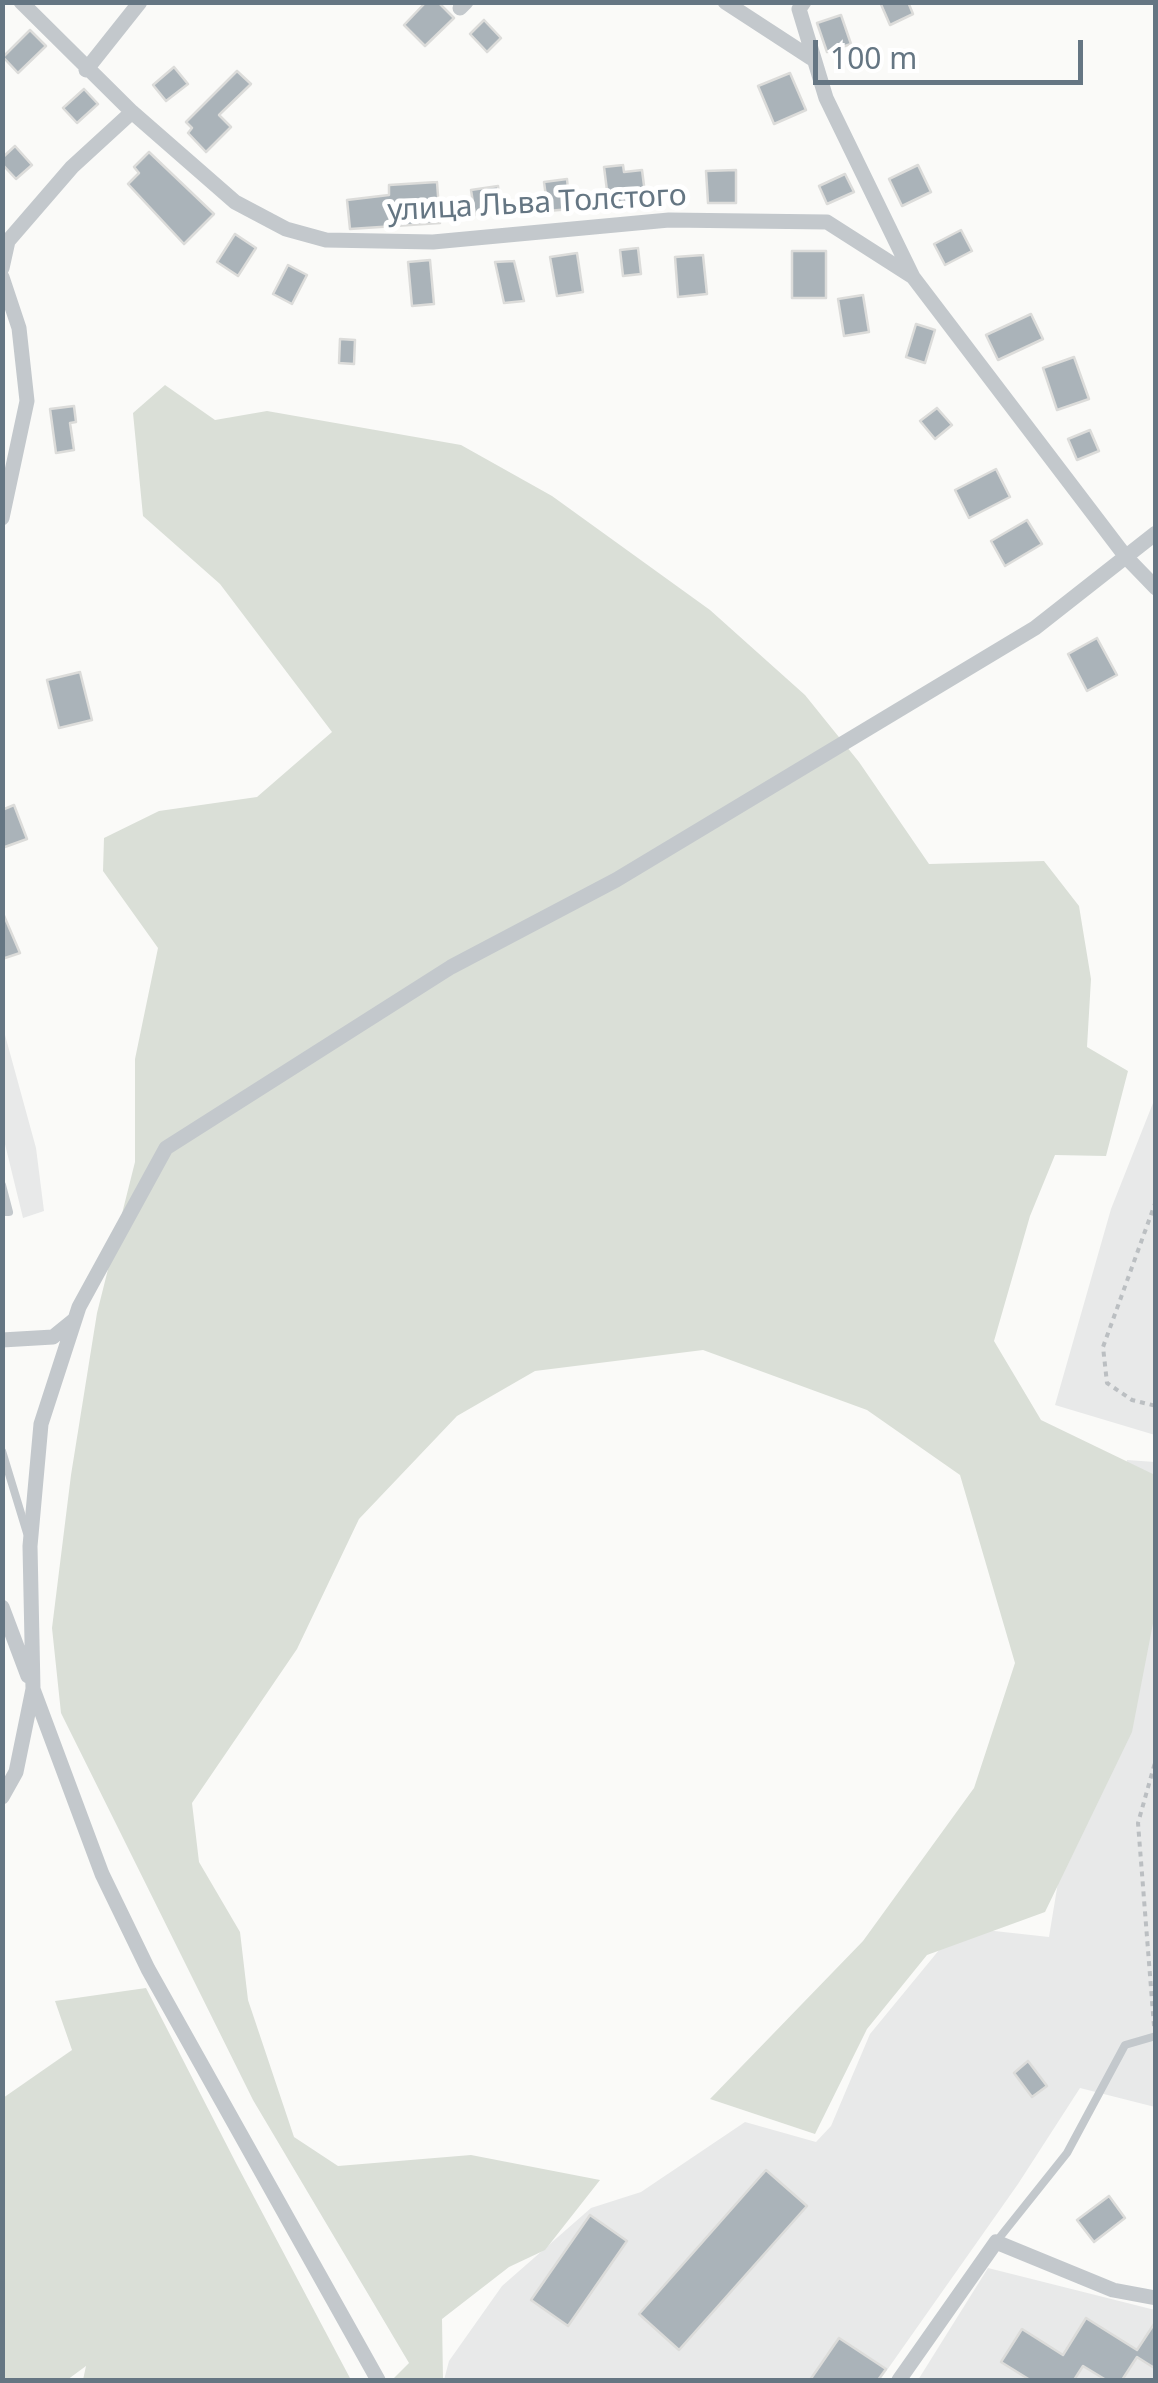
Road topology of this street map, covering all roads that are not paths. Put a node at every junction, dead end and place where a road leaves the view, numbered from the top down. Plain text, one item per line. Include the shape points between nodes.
1 (21, 2) edge
2 (140, 2) edge
3 (725, 2) edge
4 (804, 2) edge
5 (811, 58) junction
6 (86, 70) junction
7 (132, 112) junction
8 (2, 268) edge
9 (2, 277) edge
10 (913, 278) junction
11 (2, 518) edge
12 (1156, 533) edge
13 (1126, 557) junction
14 (1156, 588) edge
15 (2, 1185) edge
16 (2, 1212) edge
17 (74, 1320) junction
18 (2, 1340) edge
19 (2, 1451) edge
20 (30, 1546) junction
21 (2, 1607) edge
22 (33, 1689) junction
23 (2, 1798) edge
24 (1155, 2036) edge
25 (996, 2242) junction
26 (1156, 2298) edge
27 (378, 2380) edge
28 (900, 2380) edge

1 - 6 street, улица Льва Толстого
2 - 6 street
3 - 5 street
4 - 5 street, улица Льва Толстого via 799,9
5 - 10 street, улица Льва Толстого
6 - 7 street, улица Льва Толстого
7 - 8 street via 72,167 8,242
7 - 10 street, улица Льва Толстого via 236,202 286,229 326,240 434,242 668,220 827,222
9 - 11 street via 19,328 27,401
10 - 13 street, улица Льва Толстого
12 - 13 street
13 - 14 street, улица Льва Толстого
13 - 17 street via 1035,628 616,880 451,966 166,1148
15 - 16 lane via 8,1212
17 - 18 street via 53,1337
17 - 20 street via 41,1424
19 - 20 lane
20 - 22 street
21 - 22 street
22 - 23 street via 16,1772
22 - 27 street via 102,1874 148,1969
24 - 25 lane via 1125,2046 1066,2152
25 - 26 street via 1113,2290
25 - 28 street

